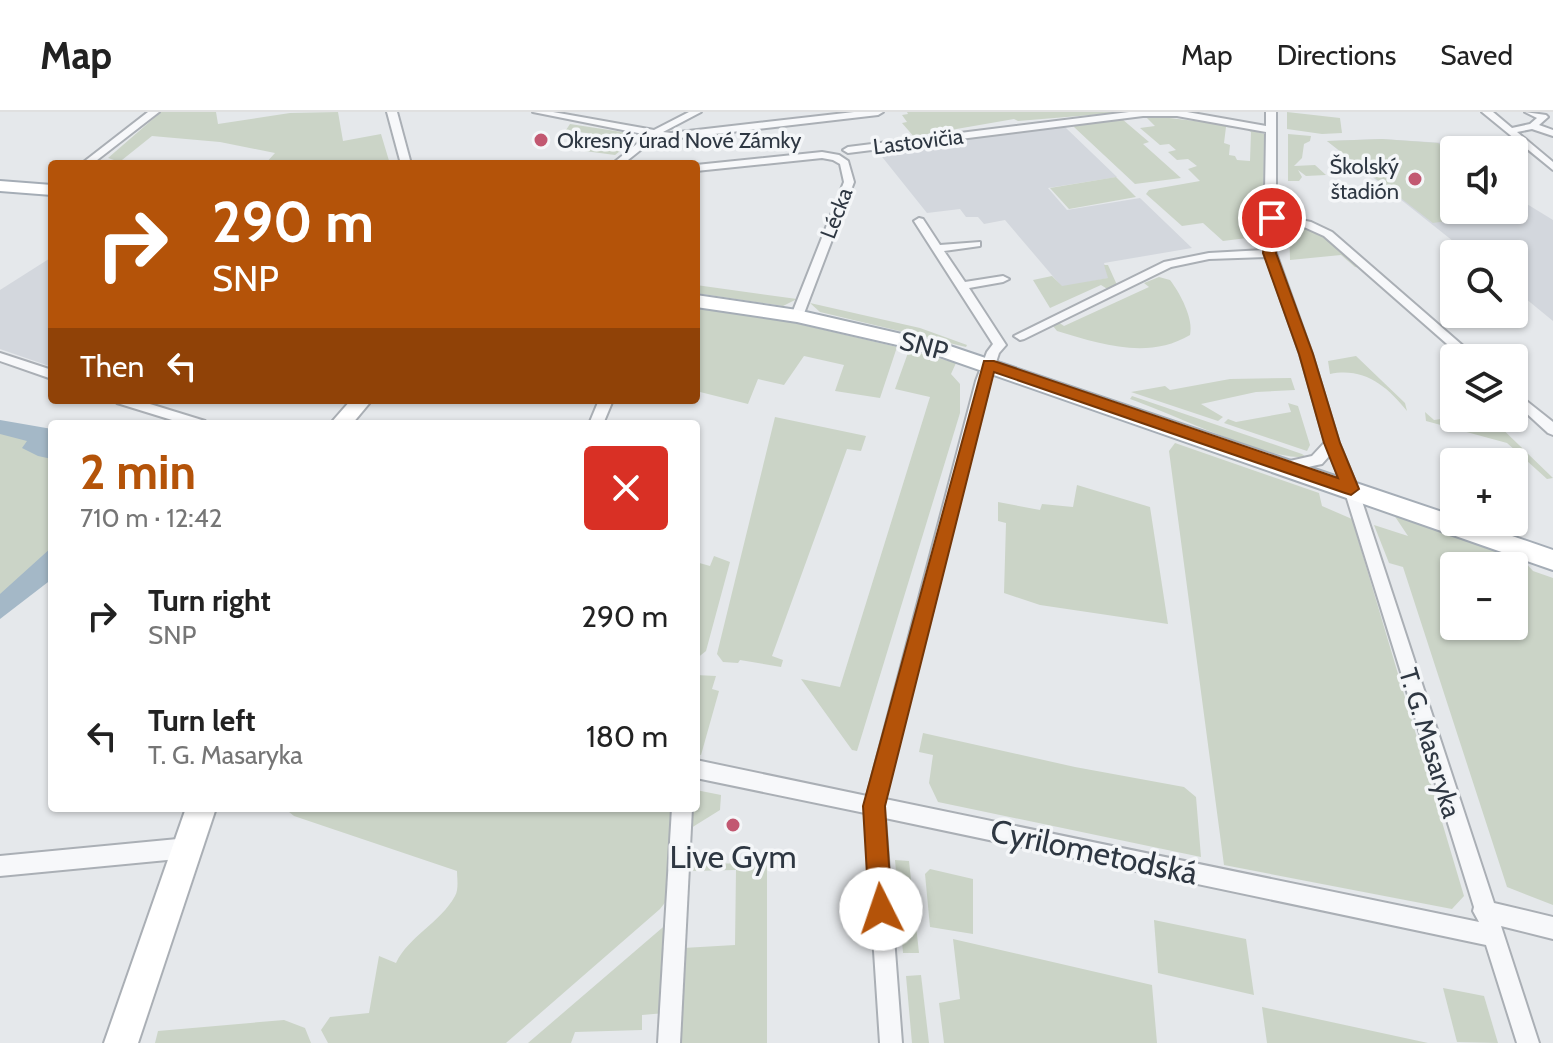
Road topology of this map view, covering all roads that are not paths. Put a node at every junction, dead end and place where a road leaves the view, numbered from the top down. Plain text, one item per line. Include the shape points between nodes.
1 (154, 112) edge
2 (392, 112) edge
3 (538, 112) edge
4 (696, 112) edge
5 (878, 112) edge
6 (1162, 112) edge
7 (1271, 112) edge
8 (1487, 112) edge
9 (1530, 112) edge
10 (1177, 113) edge
11 (1548, 114) edge
12 (1533, 126) junction
13 (1272, 130) junction
14 (1510, 131) junction
15 (656, 133) junction
16 (1553, 133) edge
17 (848, 150) dead end
18 (91, 160) edge
19 (405, 160) edge
20 (622, 160) edge
21 (1553, 167) edge
22 (700, 168) edge
23 (0, 186) edge
24 (48, 190) edge
25 (1272, 218) junction
26 (919, 221) dead end
27 (976, 244) dead end
28 (936, 249) junction
29 (1270, 253) junction
30 (1003, 279) dead end
31 (961, 286) junction
32 (700, 302) edge
33 (797, 316) junction
34 (1020, 336) dead end
35 (1455, 344) edge
36 (0, 357) edge
37 (989, 365) junction
38 (48, 374) edge
39 (150, 404) edge
40 (358, 404) edge
41 (1528, 408) edge
42 (975, 412) junction
43 (992, 415) dead end
44 (190, 420) edge
45 (344, 420) edge
46 (1553, 430) edge
47 (1332, 443) junction
48 (1286, 467) junction
49 (1351, 489) junction
50 (1553, 560) edge
51 (700, 770) edge
52 (874, 806) junction
53 (200, 812) edge
54 (682, 812) edge
55 (188, 848) junction
56 (0, 866) edge
57 (1483, 911) junction
58 (1553, 928) edge
59 (1491, 935) junction
60 (121, 1043) edge
61 (669, 1043) edge
62 (891, 1043) edge
63 (1528, 1043) edge

1 - 18 street
2 - 19 street
3 - 15 street
4 - 15 street
5 - 15 street via 683,135
6 - 10 street, Lastovičia
6 - 17 street, Lastovičia
7 - 13 street, T. G. Masaryka
8 - 14 street
9 - 11 street
10 - 13 street, Lastovičia
11 - 12 street
12 - 14 street
12 - 16 street
13 - 25 street, T. G. Masaryka
14 - 21 street
15 - 20 street
22 - 33 street, Lécka via 822,155 845,163 849,182
23 - 24 main road
25 - 29 street, T. G. Masaryka
25 - 35 street via 1328,234
26 - 28 street
27 - 28 street
28 - 31 street
29 - 34 street via 1168,264
29 - 47 street, T. G. Masaryka
30 - 31 street
31 - 37 street via 1000,345
32 - 33 main road, SNP
33 - 37 main road, SNP
36 - 38 street
37 - 42 street
37 - 48 main road, SNP
39 - 44 street
40 - 45 street
41 - 46 street
42 - 43 street
42 - 52 street via 973,455
47 - 48 street via 1317,460
47 - 49 street, T. G. Masaryka
48 - 49 main road, SNP
49 - 50 main road, SNP
49 - 57 street, T. G. Masaryka
51 - 52 street, Cyrilometodská
52 - 59 street, Cyrilometodská
52 - 62 street
53 - 55 street
54 - 61 street
55 - 56 street
55 - 60 street
57 - 58 street
57 - 59 street, T. G. Masaryka
59 - 63 street, T. G. Masaryka

